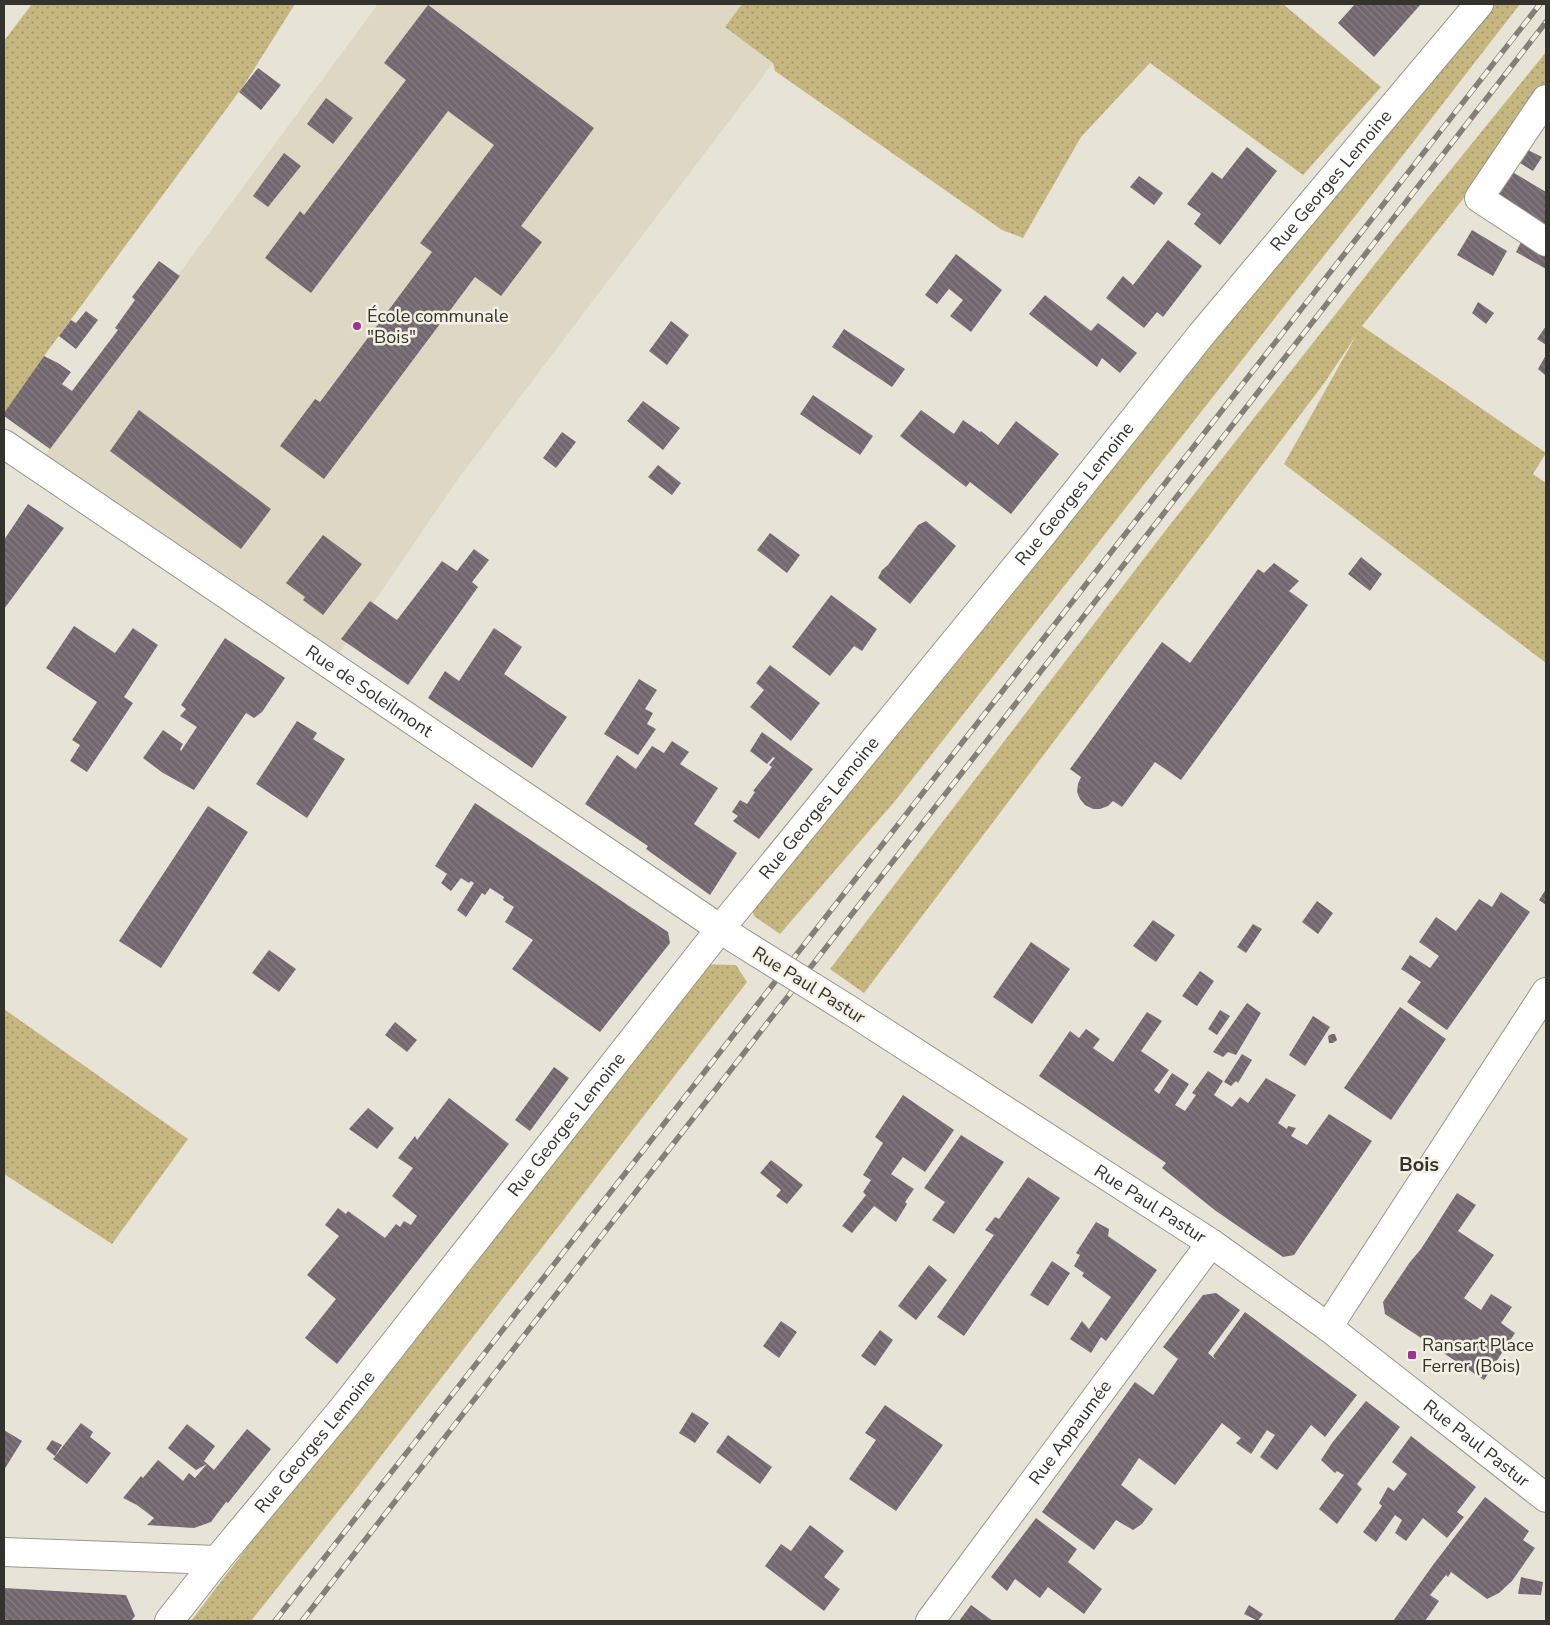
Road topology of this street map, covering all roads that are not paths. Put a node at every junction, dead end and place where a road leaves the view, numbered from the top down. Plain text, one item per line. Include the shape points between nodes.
1 (1480, 4) edge
2 (1546, 99) edge
3 (1546, 242) edge
4 (4, 444) edge
5 (727, 934) junction
6 (1546, 992) edge
7 (1212, 1243) junction
8 (1328, 1327) junction
9 (1546, 1498) edge
10 (4, 1552) edge
11 (217, 1560) junction
12 (170, 1621) edge
13 (930, 1621) edge

1 - 5 street, Rue Georges Lemoine via 1201,335
2 - 3 street via 1479,198
4 - 5 street, Rue de Soleilmont
5 - 7 street, Rue Paul Pastur, bridge
5 - 11 street, Rue Georges Lemoine
6 - 8 street
7 - 8 street, Rue Paul Pastur
7 - 13 street, Rue Appaumée
8 - 9 street, Rue Paul Pastur
10 - 11 street
11 - 12 street, Rue Georges Lemoine

